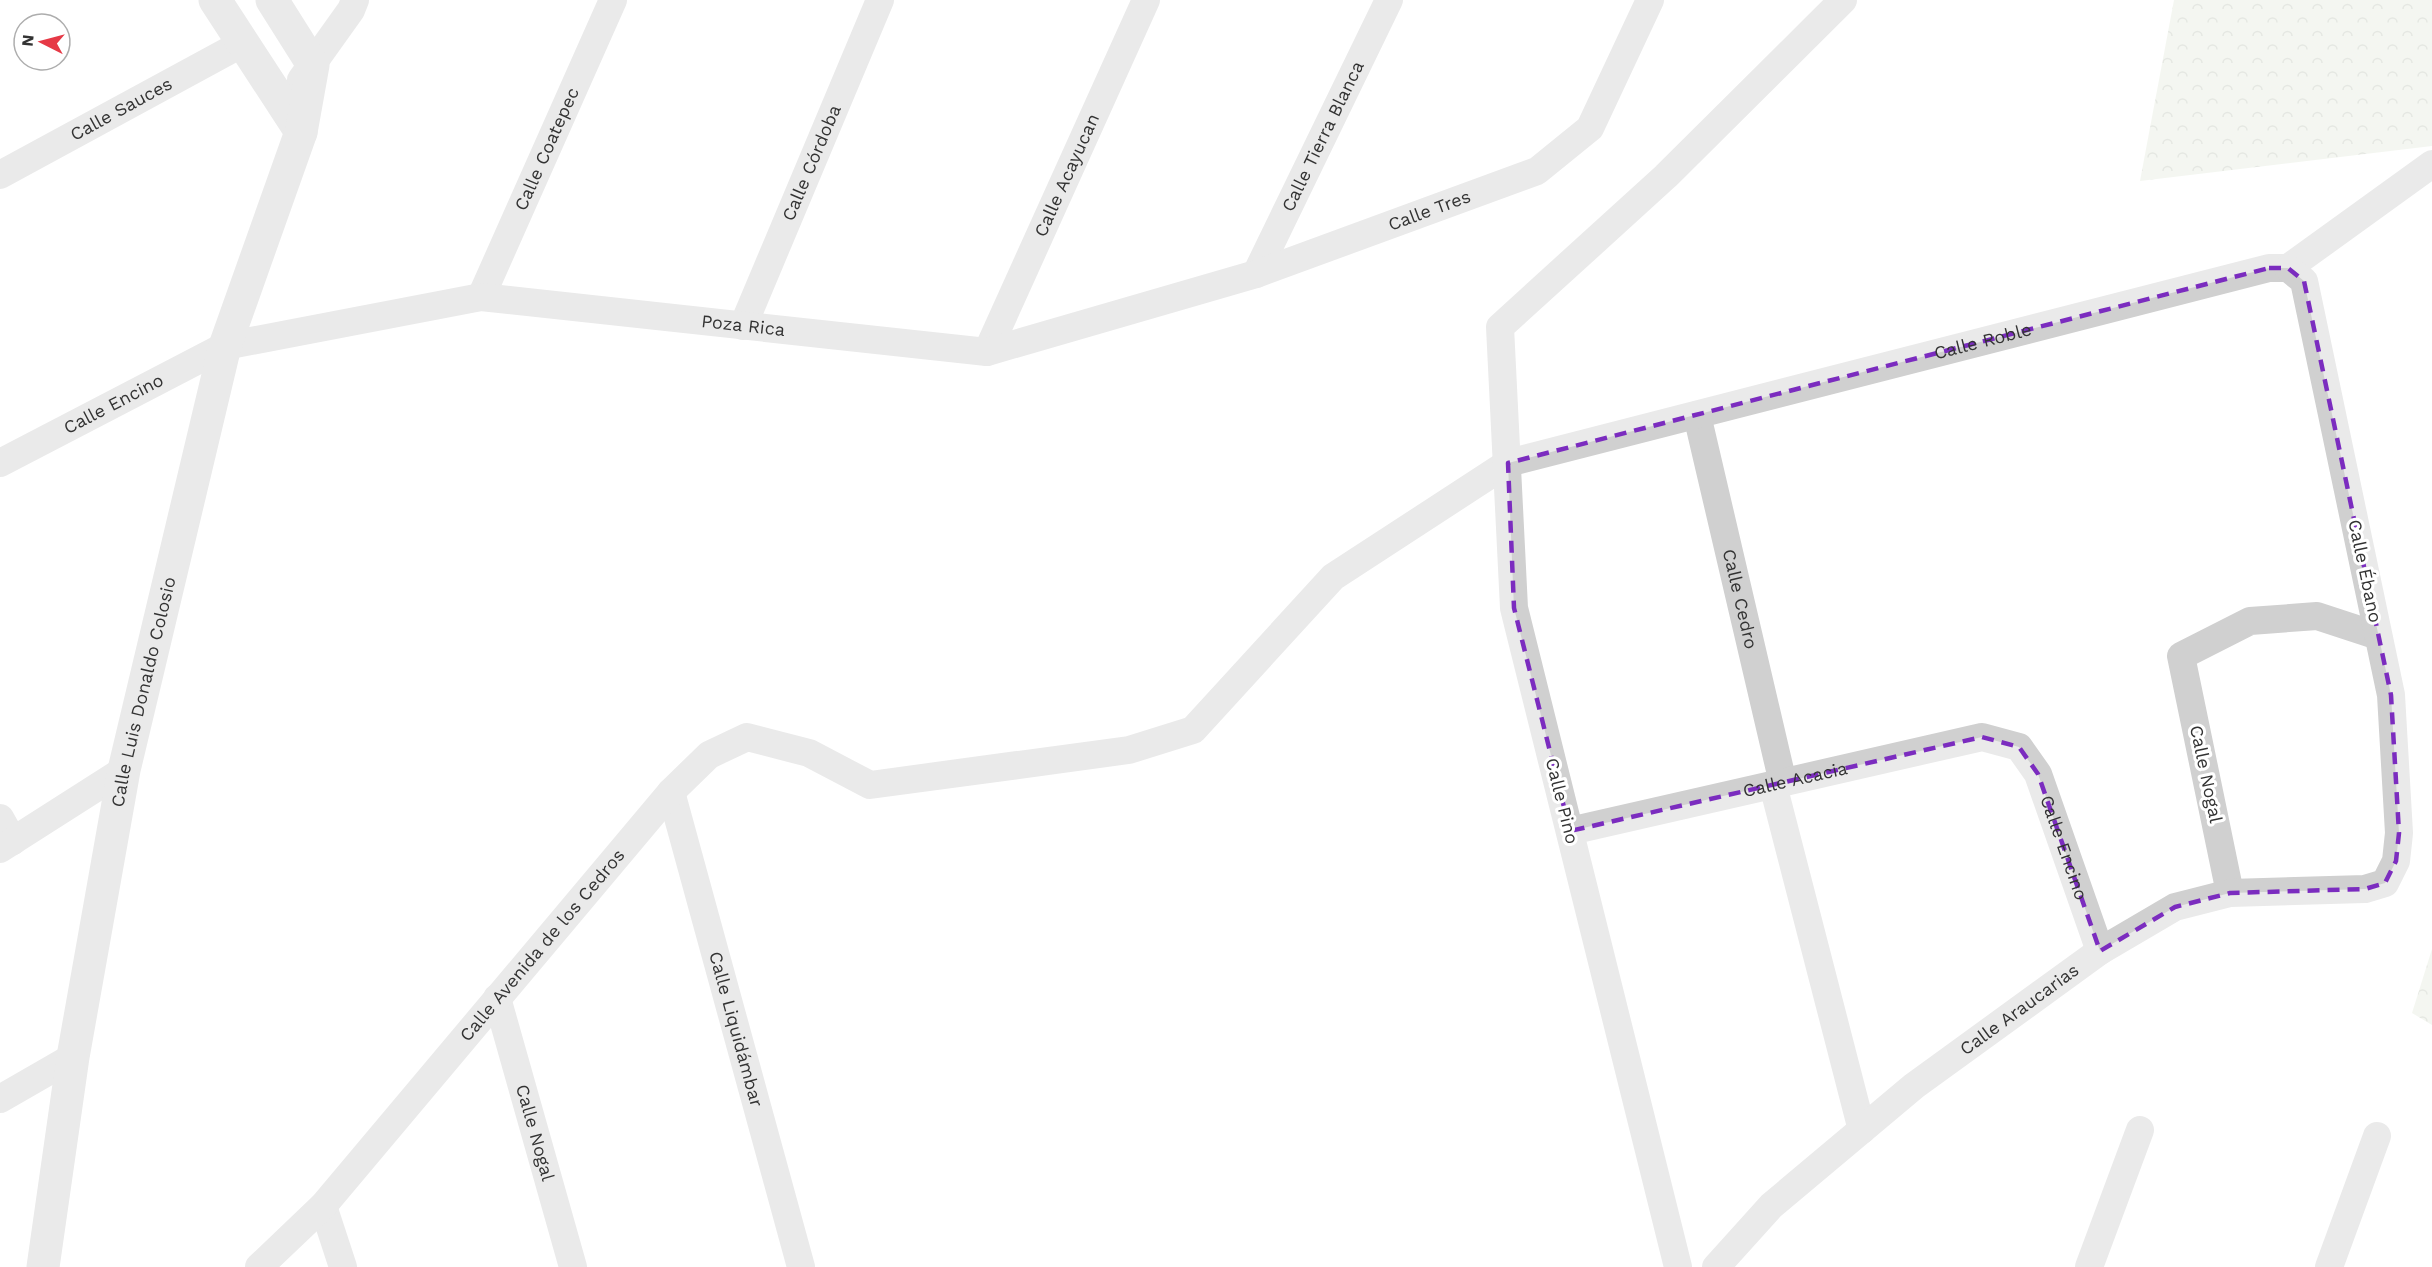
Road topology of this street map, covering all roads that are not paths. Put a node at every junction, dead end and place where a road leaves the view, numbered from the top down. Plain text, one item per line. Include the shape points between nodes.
1 (215, 0) edge
2 (272, 0) edge
3 (355, 0) edge
4 (613, 0) edge
5 (880, 0) edge
6 (1146, 0) edge
7 (1389, 0) edge
8 (1650, 0) edge
9 (1837, 2) edge
10 (243, 43) junction
11 (313, 65) junction
12 (282, 102) junction
13 (301, 132) junction
14 (2432, 164) edge
15 (0, 176) edge
16 (2288, 268) junction
17 (1256, 274) junction
18 (481, 297) junction
19 (743, 326) junction
20 (225, 346) junction
21 (987, 352) junction
22 (1697, 415) junction
23 (1508, 463) junction
24 (0, 464) edge
25 (2378, 636) junction
26 (2019, 747) joint
27 (124, 770) junction
28 (1778, 784) junction
29 (870, 785) joint
30 (671, 792) junction
31 (1570, 831) junction
32 (4, 836) edge
33 (2385, 883) joint
34 (2230, 892) junction
35 (2100, 951) junction
36 (497, 998) junction
37 (74, 1057) junction
38 (0, 1099) edge
39 (1862, 1130) junction
40 (2140, 1130) dead end
41 (2377, 1136) dead end
42 (322, 1206) junction
43 (43, 1267) edge
44 (259, 1267) edge
45 (343, 1267) edge
46 (573, 1267) edge
47 (801, 1267) edge
48 (1678, 1267) edge
49 (1716, 1267) edge
50 (2089, 1267) edge
51 (2329, 1267) edge

1 - 10 street
2 - 11 street
3 - 11 street
4 - 18 street, Calle Coatepec
5 - 19 street, Calle Córdoba
6 - 21 street, Calle Acayucan
7 - 17 street, Calle Tierra Blanca
8 - 17 street, Calle Tres via 1590,128 1537,171
9 - 23 street, Calle Pino via 1666,176 1500,327
10 - 12 street
10 - 15 street, Calle Sauces
11 - 12 street
11 - 13 street, Calle Luis Donaldo Colosio
12 - 13 street
13 - 20 street, Calle Luis Donaldo Colosio
14 - 16 street
16 - 22 street, Calle Roble via 2269,268
16 - 25 street, Calle Ébano via 2304,281
17 - 21 street, Poza Rica
18 - 19 street, Poza Rica
18 - 20 street, Poza Rica
19 - 21 street, Poza Rica
20 - 24 street, Calle Encino
20 - 27 street, Calle Luis Donaldo Colosio
22 - 23 street, Calle Roble
22 - 28 street, Calle Cedro
23 - 29 street, Calle Roble via 1333,577 1193,730 1129,750
23 - 31 street, Calle Pino via 1514,608
25 - 33 street, Calle Ébano via 2391,695 2399,833 2396,861
25 - 34 street, Calle Nogal via 2318,616 2250,621 2181,656
26 - 28 street, Calle Acacia via 1982,736
26 - 35 street, Calle Encino via 2038,774
27 - 32 street
27 - 37 street, Calle Luis Donaldo Colosio
28 - 31 street, Calle Acacia
28 - 39 street, Calle Cedro
29 - 30 street, Calle Avenida de los Cedros via 809,753 747,737 709,754
30 - 36 street, Calle Avenida de los Cedros
30 - 47 street, Calle Liquidámbar
31 - 48 street, Calle Pino
33 - 34 street, Calle Araucarias via 2365,889
34 - 35 street, Calle Araucarias via 2175,907
35 - 39 street, Calle Araucarias via 1914,1086
36 - 42 street, Calle Avenida de los Cedros
36 - 46 street, Calle Nogal
37 - 38 street
37 - 43 street, Calle Luis Donaldo Colosio
39 - 49 street, Calle Araucarias via 1772,1206
40 - 50 street
41 - 51 street
42 - 44 street, Calle Avenida de los Cedros
42 - 45 street

